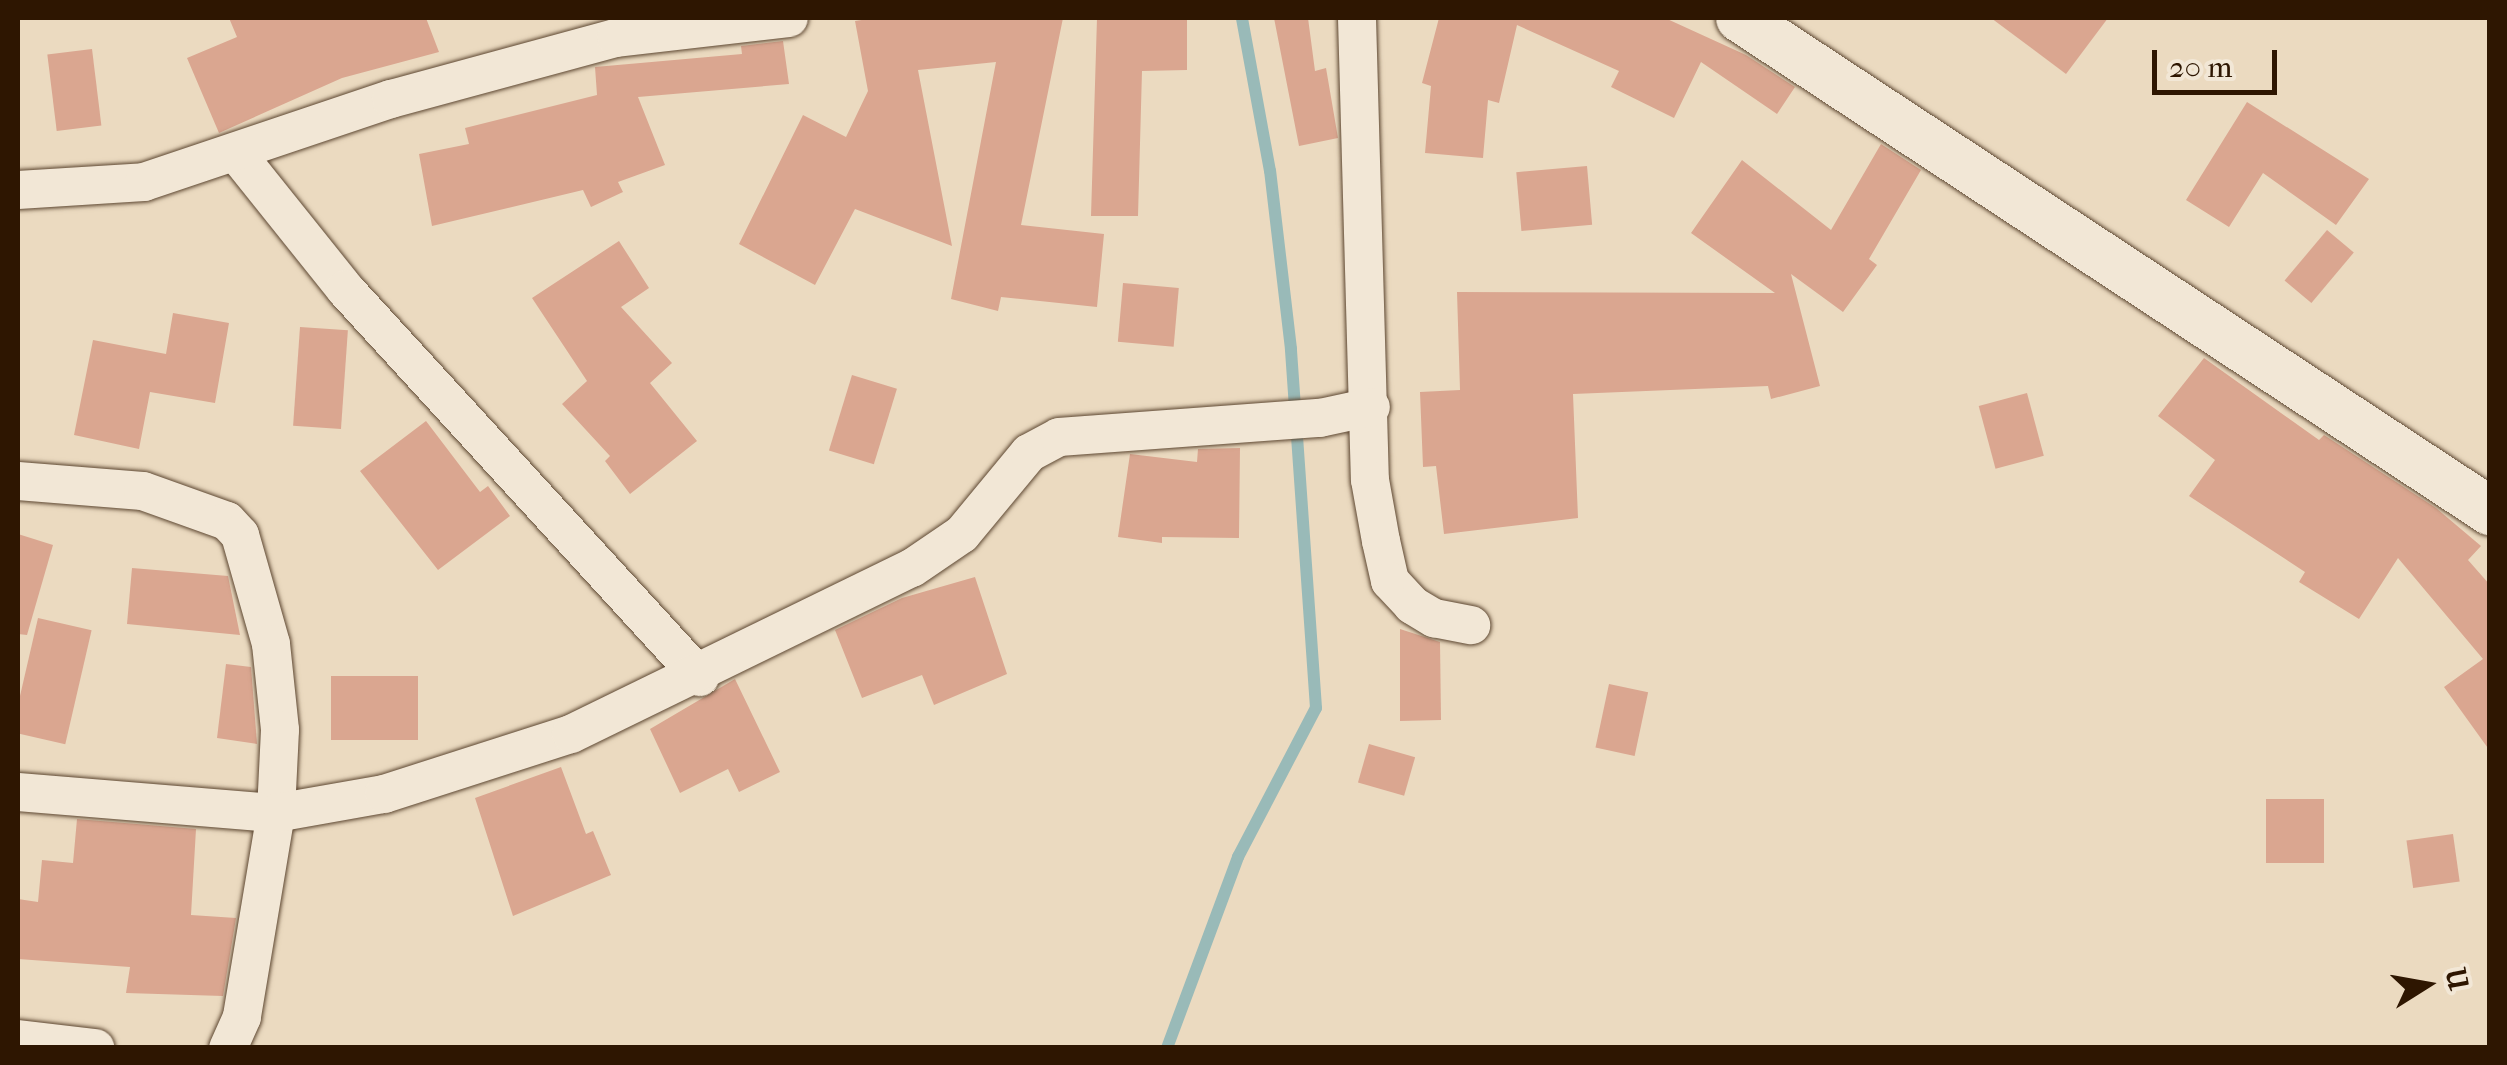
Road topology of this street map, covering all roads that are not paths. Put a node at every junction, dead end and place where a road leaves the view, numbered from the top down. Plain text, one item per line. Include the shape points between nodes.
1 (789, 18) edge
2 (1357, 18) edge
3 (1740, 18) edge
4 (237, 154) junction
5 (18, 190) edge
6 (1371, 407) junction
7 (18, 481) edge
8 (2490, 511) edge
9 (1471, 625) dead end
10 (700, 677) junction
11 (18, 792) edge
12 (276, 814) junction
13 (18, 1039) edge
14 (96, 1048) edge
15 (228, 1048) edge

1 - 4 street via 616,38 391,100
2 - 6 street
3 - 8 street
4 - 5 street via 144,182
4 - 10 street via 345,289
6 - 9 street via 1370,480 1390,581 1434,618
6 - 10 street via 1320,418 1058,437 1029,453 962,534 912,568
7 - 12 street via 143,491 228,521 240,535 278,687
10 - 12 street via 571,734 452,774
11 - 12 street
12 - 15 street via 242,1017
13 - 14 street

